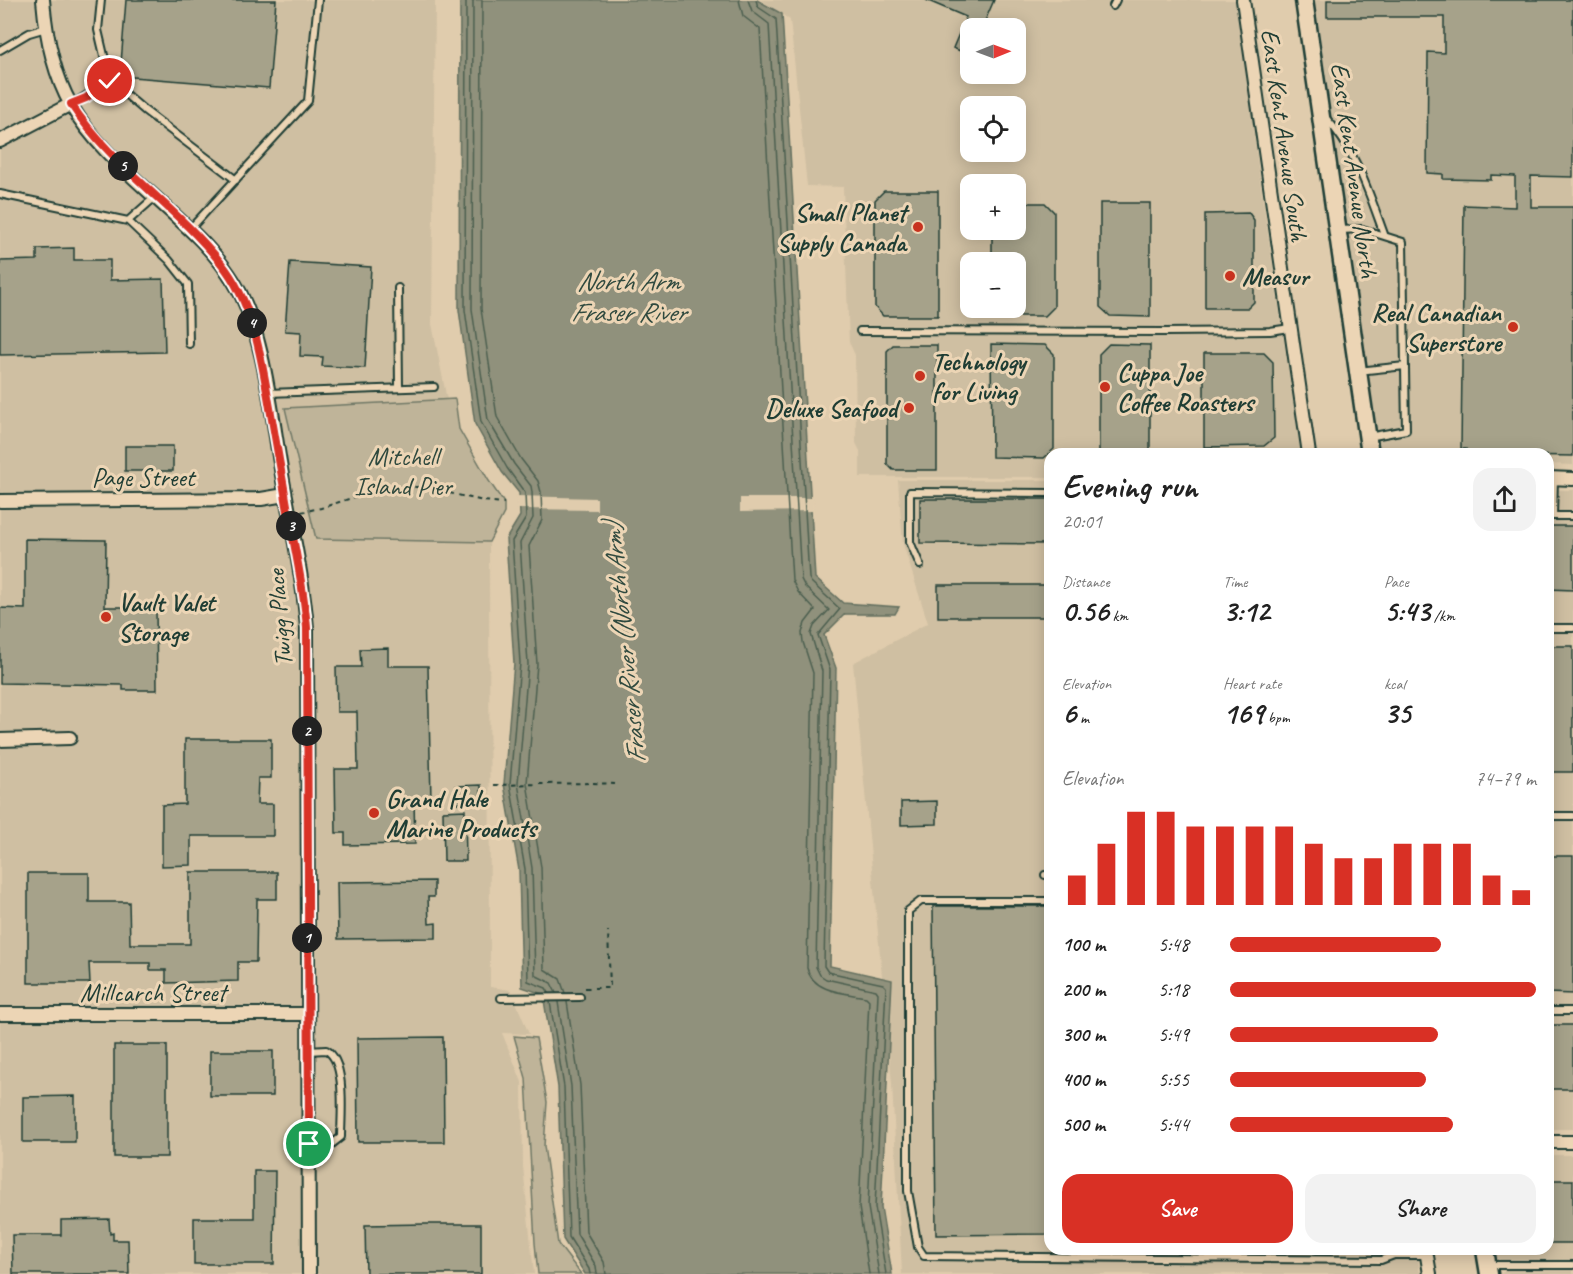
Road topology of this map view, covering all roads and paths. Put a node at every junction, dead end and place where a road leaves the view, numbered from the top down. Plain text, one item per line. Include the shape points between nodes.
1 (43, 0) edge
2 (100, 0) edge
3 (318, 0) edge
4 (1243, 0) edge
5 (1304, 0) edge
6 (46, 28) junction
7 (0, 50) edge
8 (110, 81) junction
9 (71, 104) junction
10 (1321, 112) junction
11 (0, 141) edge
12 (236, 180) junction
13 (0, 194) edge
14 (155, 197) junction
15 (128, 221) junction
16 (190, 230) junction
17 (1338, 230) junction
18 (1384, 234) junction
19 (398, 288) dead end
20 (1290, 328) junction
21 (860, 331) dead end
22 (189, 344) dead end
23 (1405, 366) junction
24 (1358, 371) junction
25 (434, 387) dead end
26 (399, 388) junction
27 (267, 393) junction
28 (1367, 437) junction
29 (1308, 448) edge
30 (1369, 448) edge
31 (1554, 478) edge
32 (1573, 479) edge
33 (1044, 493) edge
34 (285, 495) junction
35 (0, 501) edge
36 (504, 503) dead end
37 (301, 512) dead end
38 (1554, 516) edge
39 (1573, 516) edge
40 (920, 565) dead end
41 (1554, 628) edge
42 (1573, 628) edge
43 (70, 738) dead end
44 (0, 740) edge
45 (615, 784) dead end
46 (494, 785) dead end
47 (1554, 816) edge
48 (1573, 816) edge
49 (1044, 901) edge
50 (608, 932) dead end
51 (577, 988) dead end
52 (580, 997) dead end
53 (501, 998) dead end
54 (1554, 1011) edge
55 (1573, 1011) edge
56 (0, 1014) edge
57 (307, 1014) junction
58 (307, 1051) junction
59 (1554, 1142) edge
60 (1573, 1142) edge
61 (309, 1144) junction
62 (1390, 1255) edge
63 (1427, 1255) edge
64 (1148, 1258) joint
65 (1487, 1263) edge
66 (1560, 1265) junction
67 (1573, 1265) edge
68 (309, 1274) edge
69 (1430, 1274) edge
70 (1560, 1274) edge

1 - 6 street, Twigg Place
2 - 8 lane via 98,30
3 - 12 lane via 308,101
4 - 20 street, East Kent Avenue South
5 - 10 street, East Kent Avenue North
6 - 7 lane
6 - 9 street, Twigg Place
8 - 9 lane
8 - 12 lane
9 - 11 street
9 - 14 street, Twigg Place via 106,150
10 - 17 street, East Kent Avenue North
10 - 18 lane via 1356,160
12 - 16 lane
13 - 15 lane
14 - 15 lane
14 - 16 street, Twigg Place
15 - 22 lane via 188,284
16 - 27 street, Twigg Place via 222,263 244,301
17 - 18 lane via 1362,229
17 - 24 street, East Kent Avenue North
18 - 23 lane via 1403,242
19 - 26 lane
20 - 21 lane via 1165,332
20 - 29 street, East Kent Avenue South
23 - 24 lane
23 - 28 lane via 1406,430
24 - 28 street, East Kent Avenue North
25 - 26 lane
26 - 27 lane
27 - 34 street, Twigg Place
28 - 30 street, East Kent Avenue North
31 - 32 street
33 - 40 lane via 909,492 910,542
34 - 35 street, Page Street via 261,499
34 - 57 street, Twigg Place via 307,628
36 - 37 path via 424,487 385,487
38 - 39 lane
41 - 42 lane
43 - 44 street
45 - 46 path
47 - 48 lane
49 - 64 lane via 921,902 908,911 908,1191 918,1247 924,1256
50 - 51 path via 610,988
52 - 53 lane
54 - 55 lane
56 - 57 street, Millcarch Street
57 - 58 street, Twigg Place
58 - 61 street, Twigg Place
58 - 61 lane via 326,1050 334,1057 340,1081 341,1126 341,1137 332,1144
59 - 60 street
61 - 68 street, Twigg Place
62 - 64 lane via 1382,1260
63 - 69 street
65 - 66 lane
66 - 67 lane
66 - 70 lane

